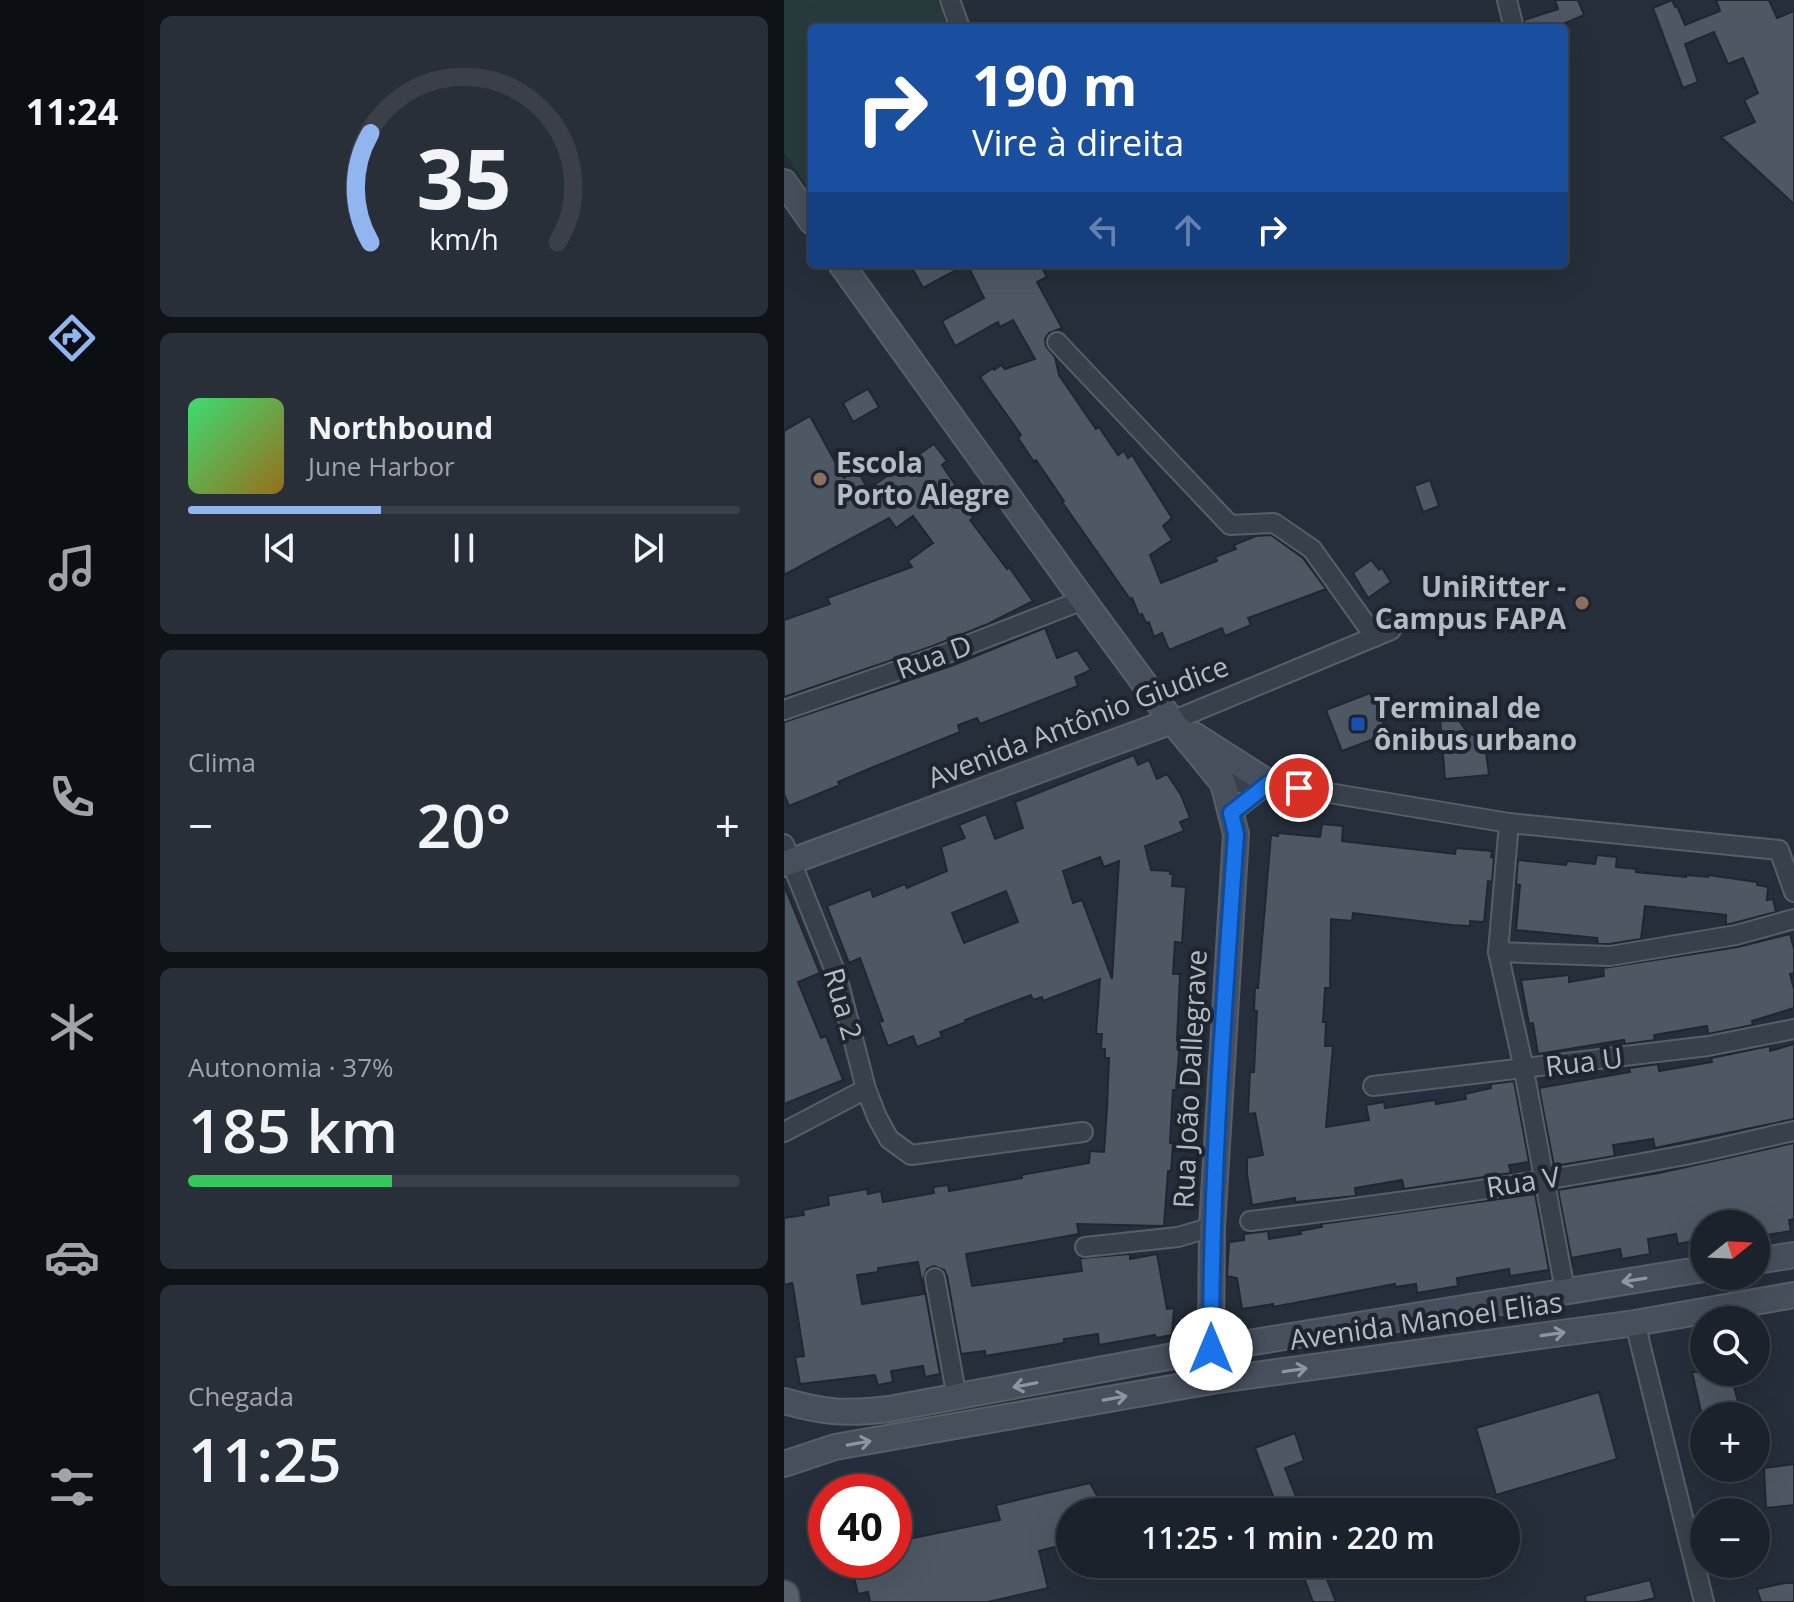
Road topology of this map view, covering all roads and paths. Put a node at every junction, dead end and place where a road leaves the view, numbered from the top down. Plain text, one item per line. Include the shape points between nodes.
1 (950, 0) edge
2 (1507, 0) edge
3 (959, 24) edge
4 (1513, 24) edge
5 (784, 182) edge
6 (808, 216) edge
7 (846, 268) edge
8 (1057, 342) dead end
9 (1083, 600) junction
10 (784, 710) edge
11 (1172, 721) junction
12 (1223, 783) junction
13 (1269, 783) junction
14 (1231, 813) junction
15 (1509, 823) junction
16 (786, 856) edge
17 (1794, 892) edge
18 (1794, 919) edge
19 (1498, 952) junction
20 (1794, 1029) edge
21 (1524, 1073) junction
22 (1373, 1086) dead end
23 (866, 1089) junction
24 (1794, 1131) edge
25 (784, 1132) edge
26 (1083, 1132) dead end
27 (1543, 1179) junction
28 (1250, 1221) dead end
29 (1212, 1227) junction
30 (1085, 1247) dead end
31 (1794, 1255) edge
32 (1770, 1259) edge
33 (1690, 1271) edge
34 (935, 1278) dead end
35 (1565, 1290) junction
36 (1794, 1295) edge
37 (1635, 1323) junction
38 (1211, 1349) junction
39 (1218, 1380) junction
40 (957, 1398) junction
41 (784, 1401) edge
42 (784, 1464) edge
43 (784, 1595) edge
44 (785, 1602) edge
45 (1704, 1602) edge

1 - 3 street
2 - 4 street
5 - 6 main road
7 - 9 main road
8 - 11 street, Avenida Antônio Giudice via 1230,525 1274,523 1312,549 1383,634
9 - 10 street, Rua D
9 - 11 main road
11 - 12 main road
11 - 13 main road
11 - 16 main road, Avenida Antônio Giudice
12 - 13 street
12 - 14 main road, Rua João Dallegrave
13 - 14 street
13 - 15 street
14 - 29 main road, Rua João Dallegrave via 1236,834
15 - 17 street via 1779,850
15 - 19 street
16 - 23 street, Rua 2 via 837,976
18 - 19 street via 1736,935 1610,956
19 - 21 street
20 - 21 street, Rua U
21 - 22 street, Rua U
21 - 27 street
23 - 25 street
23 - 26 street, Rua 2 via 889,1139 911,1155
24 - 27 street, Rua V
27 - 28 street, Rua V
27 - 35 street
29 - 30 street via 1178,1237
29 - 38 main road, Rua João Dallegrave
31 - 32 main road
33 -> 35 main road, Avenida Manoel Elias
34 - 40 street
35 - 38 main road, Avenida Manoel Elias
36 - 37 main road, Avenida Manoel Elias
39 -> 37 main road, Avenida Manoel Elias
37 - 45 street
38 - 39 main road, Rua João Dallegrave
38 -> 40 main road, Avenida Manoel Elias
42 -> 39 main road, Avenida Manoel Elias via 835,1447
40 - 41 main road, Avenida Manoel Elias via 850,1414
43 - 44 main road

